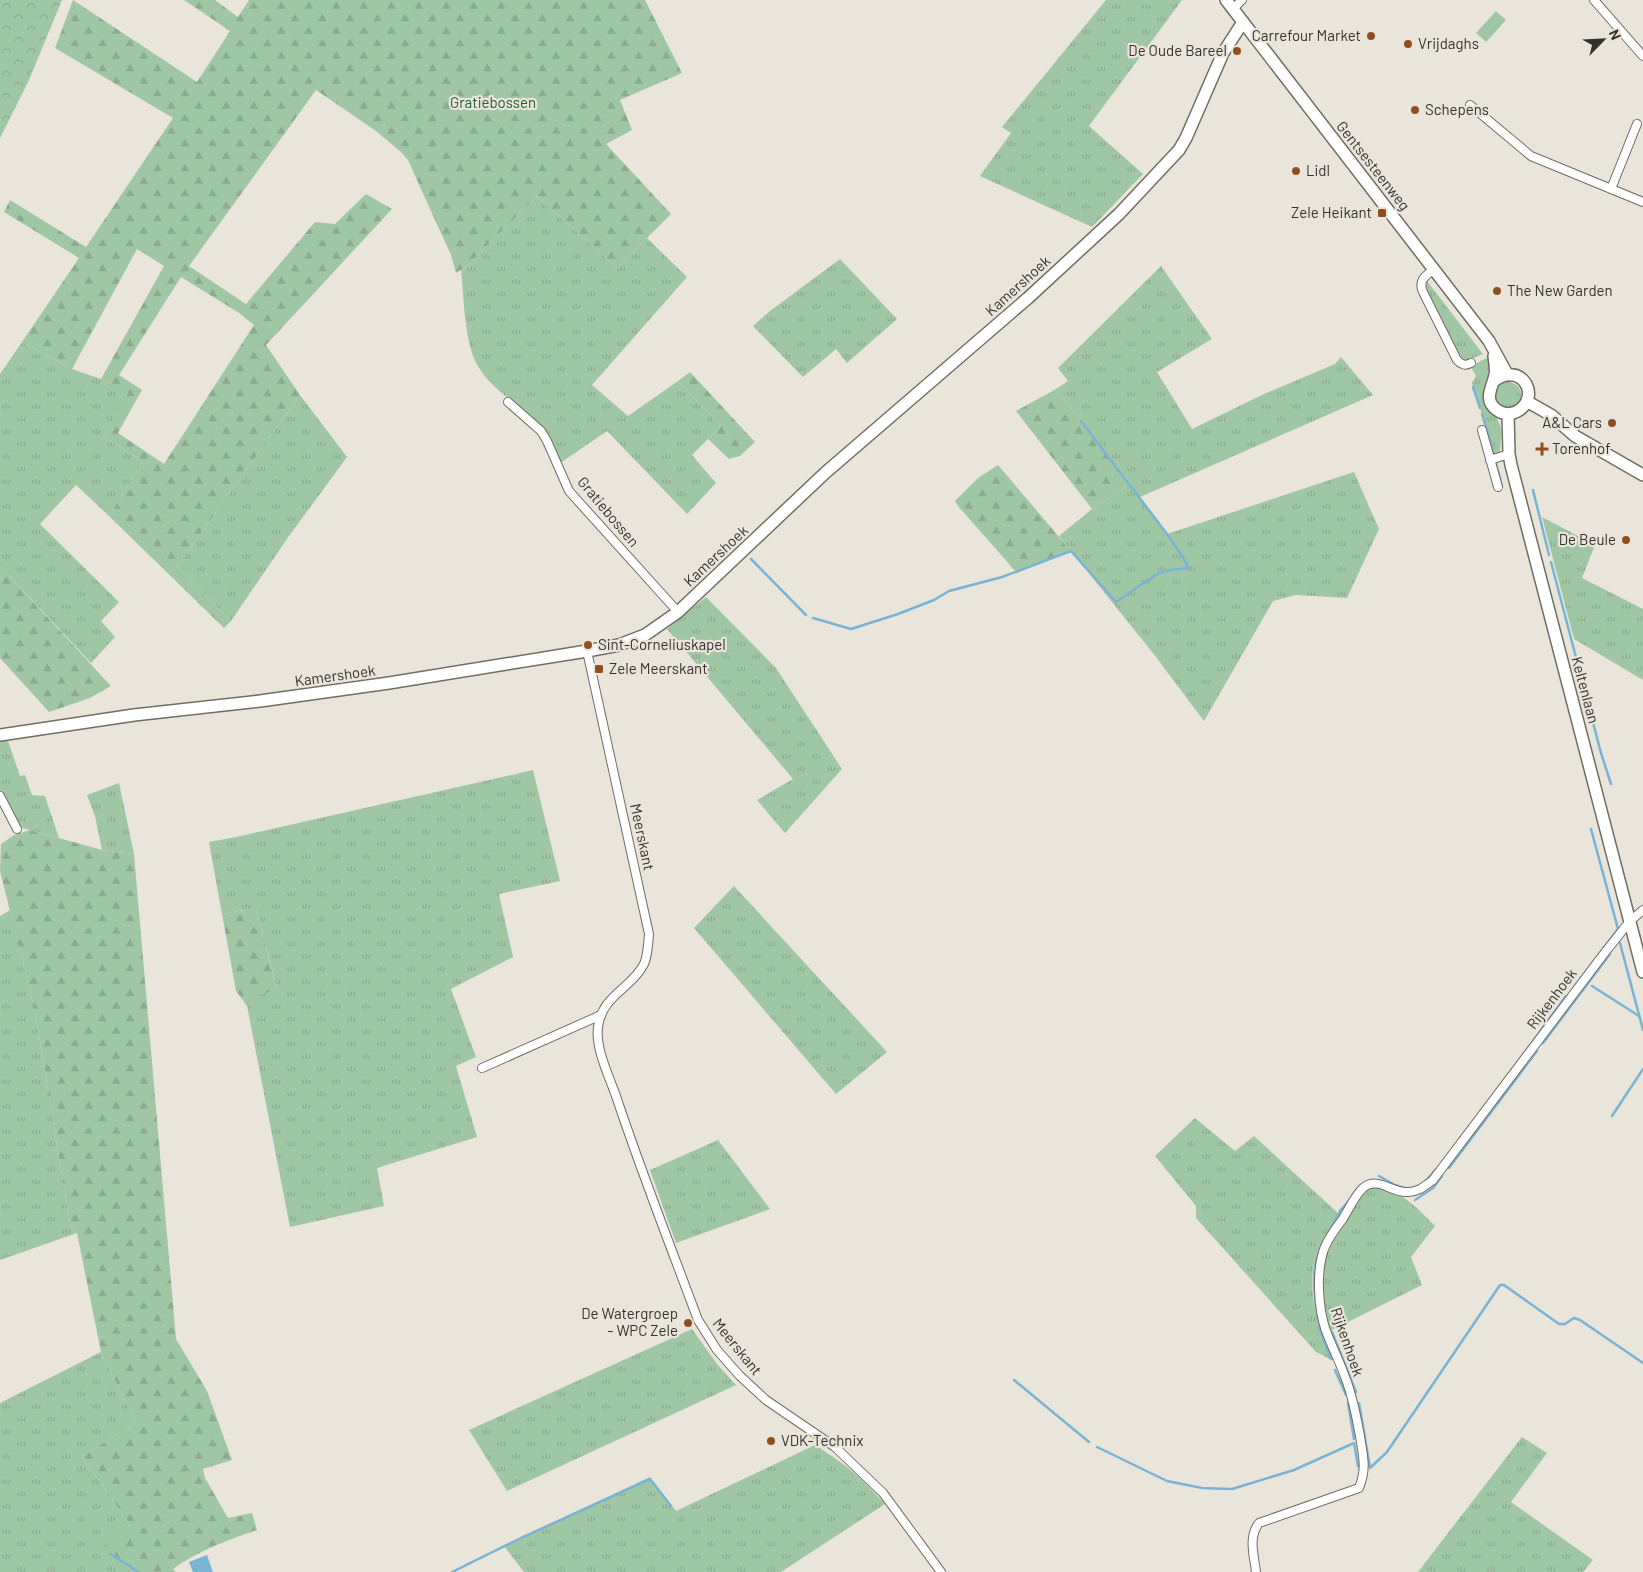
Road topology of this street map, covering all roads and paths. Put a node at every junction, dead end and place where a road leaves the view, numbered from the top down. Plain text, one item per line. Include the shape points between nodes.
1 (1242, 0) edge
2 (1594, 0) edge
3 (1230, 4) edge
4 (1243, 22) junction
5 (1643, 56) edge
6 (1470, 105) dead end
7 (1637, 124) dead end
8 (1611, 189) junction
9 (1643, 202) edge
10 (1434, 270) junction
11 (1494, 352) junction
12 (1472, 362) dead end
13 (1508, 374) junction
14 (1493, 382) junction
15 (508, 402) dead end
16 (1528, 402) junction
17 (1508, 414) junction
18 (1482, 430) dead end
19 (1509, 454) junction
20 (1490, 460) junction
21 (1643, 474) edge
22 (1498, 487) dead end
23 (678, 612) junction
24 (587, 651) junction
25 (0, 735) edge
26 (0, 796) edge
27 (18, 829) dead end
28 (1643, 910) edge
29 (1630, 921) junction
30 (1643, 972) edge
31 (601, 1015) junction
32 (482, 1068) dead end
33 (941, 1572) edge
34 (1256, 1572) edge

1 - 3 street
2 - 5 street
3 - 4 street, Gentsesteenweg
4 - 10 street, Gentsesteenweg
4 - 23 street, Kamershoek via 1223,53 1179,150 1119,214 1028,298 825,473
6 - 8 street via 1531,156
7 - 8 street
8 - 9 street
10 - 11 street, Gentsesteenweg
10 - 12 street via 1423,280 1423,292 1457,360 1462,365
11 - 13 street, Gentsesteenweg
11 - 14 street
13 - 14 street
13 - 16 street, Gentsesteenweg via 1517,376 1526,384
14 - 17 street via 1489,393 1491,404
15 - 23 street, Gratiebossen via 541,431 569,491
16 - 17 street via 1518,412
16 - 21 street via 1551,415 1575,436
17 - 19 street, Keltenlaan
18 - 20 street
19 - 20 street
19 - 29 street, Keltenlaan
20 - 22 street
23 - 24 street, Kamershoek via 645,635 619,645
24 - 25 street, Kamershoek via 389,683
24 - 31 street, Meerskant via 649,934 644,964 636,976 608,1001
26 - 27 street
28 - 29 street
29 - 30 street, Keltenlaan
29 - 34 street, Rijkenhoek via 1433,1180 1425,1187 1405,1192 1372,1183 1363,1188 1335,1230 1319,1269 1320,1307 1355,1411 1364,1475 1359,1488 1259,1523 1253,1530 1252,1544
31 - 32 street
31 - 33 street, Meerskant via 598,1042 626,1127 704,1331 739,1375 759,1394 835,1447 883,1493

